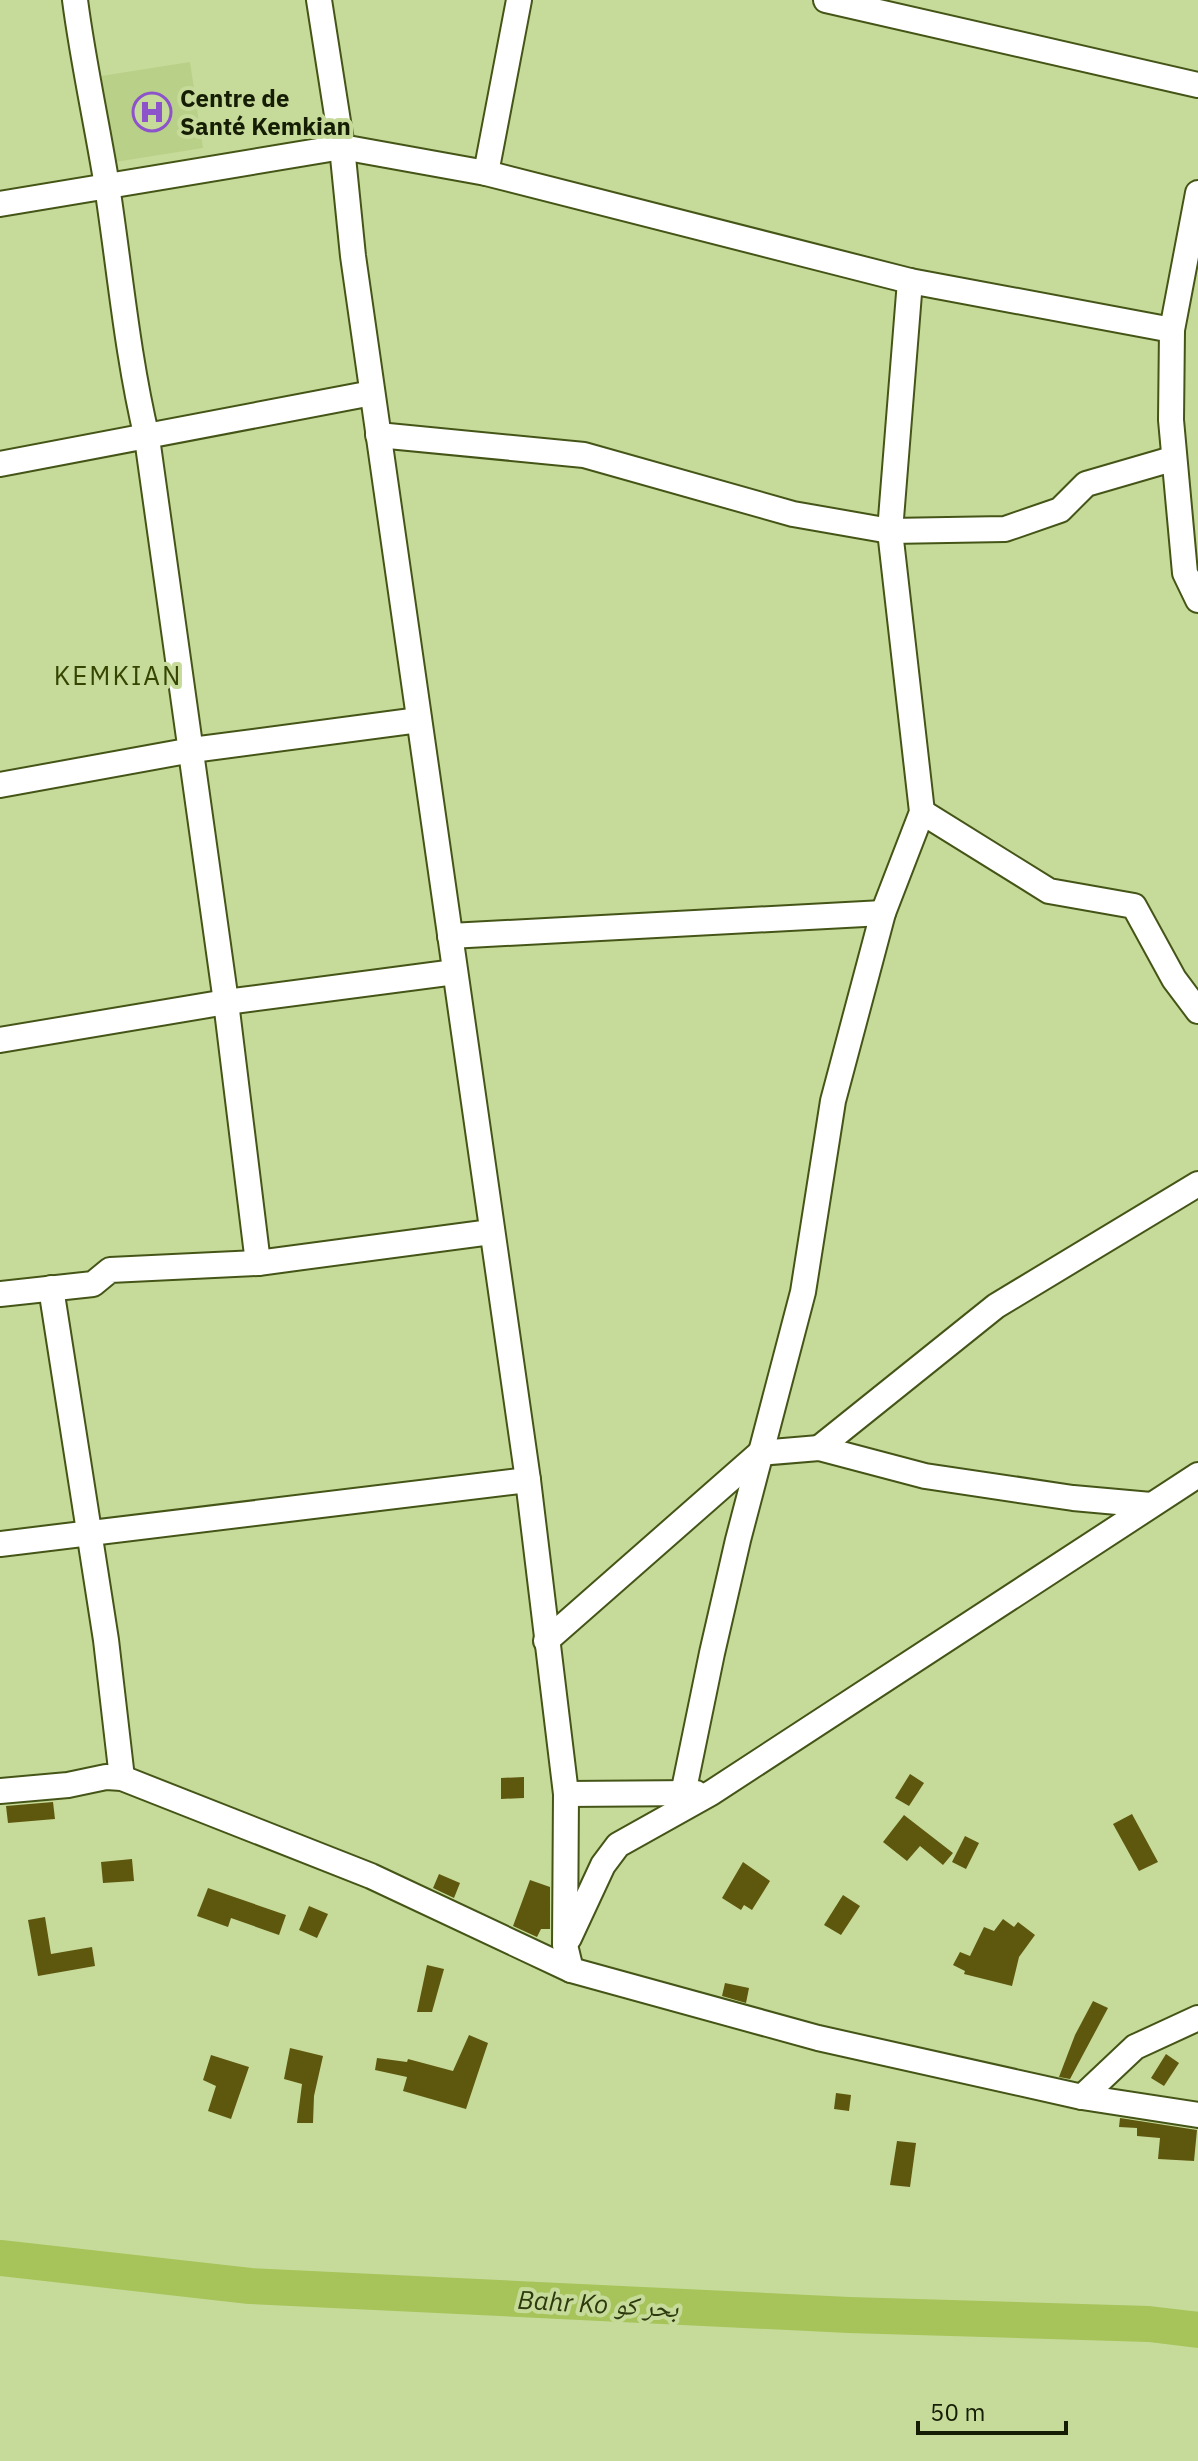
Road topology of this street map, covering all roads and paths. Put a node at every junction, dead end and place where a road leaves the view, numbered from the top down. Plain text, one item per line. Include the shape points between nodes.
1 (75, 0) edge
2 (319, 0) edge
3 (519, 0) edge
4 (826, 0) edge
5 (1198, 85) edge
6 (342, 147) junction
7 (486, 173) junction
8 (107, 185) junction
9 (1198, 193) edge
10 (0, 204) edge
11 (1193, 244) edge
12 (910, 281) junction
13 (1172, 330) junction
14 (372, 393) junction
15 (378, 435) junction
16 (147, 438) junction
17 (1172, 459) junction
18 (0, 464) edge
19 (890, 531) junction
20 (1198, 600) edge
21 (419, 720) junction
22 (192, 750) junction
23 (0, 785) edge
24 (922, 812) junction
25 (883, 913) junction
26 (450, 936) junction
27 (455, 972) junction
28 (226, 1002) junction
29 (1198, 1011) edge
30 (0, 1040) edge
31 (1198, 1184) edge
32 (491, 1232) junction
33 (258, 1263) junction
34 (51, 1288) junction
35 (0, 1294) edge
36 (819, 1448) junction
37 (760, 1453) junction
38 (1198, 1475) edge
39 (528, 1480) junction
40 (1151, 1505) junction
41 (90, 1532) junction
42 (0, 1544) edge
43 (546, 1641) junction
44 (122, 1778) junction
45 (0, 1791) edge
46 (711, 1793) junction
47 (566, 1794) junction
48 (683, 1794) junction
49 (565, 1945) junction
50 (571, 1970) junction
51 (1198, 2018) edge
52 (1082, 2097) junction
53 (1198, 2115) edge

1 - 8 street
2 - 6 street
3 - 7 street
4 - 5 street
6 - 7 street
6 - 8 street
6 - 14 street
7 - 12 street
8 - 10 street
8 - 16 street via 131,363
9 - 11 street
11 - 13 street
12 - 13 street
12 - 19 street
13 - 17 street
14 - 15 street
14 - 16 street
15 - 19 street via 584,455 793,514
15 - 21 street
16 - 18 street
16 - 22 street
17 - 19 street via 1086,484 1060,510 1005,529
17 - 20 street via 1185,573
19 - 24 street
21 - 22 street
21 - 26 street
22 - 23 street
22 - 28 street
24 - 25 street
24 - 29 street via 1049,891 1134,906
25 - 26 street
25 - 37 street via 833,1101 803,1292
26 - 27 street
27 - 28 street
27 - 32 street
28 - 30 street
28 - 33 street
31 - 36 street via 996,1306
32 - 33 street
32 - 39 street
33 - 34 street via 110,1270 93,1284
34 - 35 street
34 - 41 street
36 - 37 street
36 - 40 street via 925,1476
37 - 43 street
37 - 48 street
38 - 40 street
39 - 41 street
39 - 43 street
40 - 46 street
41 - 42 street
41 - 44 street
43 - 47 street
44 - 45 street
44 - 50 street via 371,1876
46 - 48 street
46 - 49 street via 618,1845
47 - 48 street
47 - 49 street
49 - 50 street
50 - 52 street via 818,2038
51 - 52 street via 1135,2047
52 - 53 street

